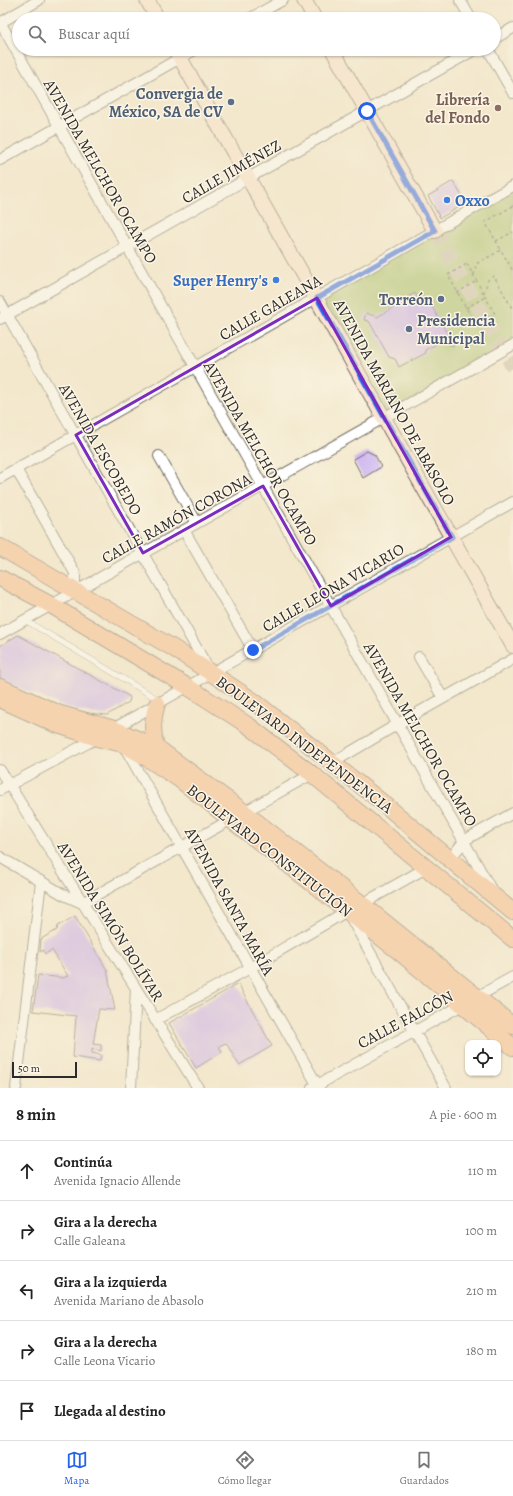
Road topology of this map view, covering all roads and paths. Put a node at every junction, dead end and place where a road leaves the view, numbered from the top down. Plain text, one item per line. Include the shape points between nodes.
1 (39, 0) edge
2 (147, 0) edge
3 (283, 0) edge
4 (304, 0) edge
5 (460, 0) edge
6 (19, 12) edge
7 (154, 12) edge
8 (262, 12) edge
9 (311, 12) edge
10 (467, 12) edge
11 (12, 16) edge
12 (0, 23) edge
13 (513, 28) edge
14 (501, 35) edge
15 (12, 44) edge
16 (19, 56) edge
17 (175, 56) edge
18 (179, 56) edge
19 (336, 56) edge
20 (464, 56) edge
21 (492, 56) edge
22 (513, 93) edge
23 (367, 111) junction
24 (59, 127) junction
25 (0, 160) edge
26 (248, 178) junction
27 (513, 186) edge
28 (513, 206) edge
29 (435, 231) junction
30 (513, 232) edge
31 (496, 242) junction
32 (127, 247) junction
33 (501, 250) junction
34 (513, 263) edge
35 (510, 265) junction
36 (513, 271) edge
37 (474, 276) junction
38 (477, 281) junction
39 (457, 293) junction
40 (484, 293) junction
41 (485, 296) junction
42 (317, 298) junction
43 (0, 302) edge
44 (466, 308) junction
45 (513, 310) edge
46 (4, 317) edge
47 (513, 345) edge
48 (195, 367) junction
49 (384, 418) junction
50 (76, 435) junction
51 (159, 456) dead end
52 (16, 469) junction
53 (0, 478) edge
54 (263, 486) junction
55 (513, 502) edge
56 (197, 523) junction
57 (184, 530) junction
58 (452, 537) junction
59 (0, 547) edge
60 (143, 553) junction
61 (0, 578) edge
62 (75, 592) junction
63 (51, 605) junction
64 (331, 606) junction
65 (24, 620) junction
66 (0, 634) edge
67 (513, 646) edge
68 (253, 650) junction
69 (419, 657) dead end
70 (513, 660) edge
71 (212, 674) junction
72 (0, 687) edge
73 (188, 687) junction
74 (443, 698) junction
75 (0, 699) edge
76 (159, 703) junction
77 (398, 724) junction
78 (114, 729) junction
79 (98, 738) junction
80 (123, 744) junction
81 (156, 747) junction
82 (332, 762) junction
83 (0, 770) edge
84 (312, 774) junction
85 (4, 787) edge
86 (244, 812) junction
87 (513, 813) edge
88 (230, 820) junction
89 (465, 840) junction
90 (182, 847) junction
91 (0, 857) edge
92 (450, 859) junction
93 (426, 868) junction
94 (41, 882) junction
95 (496, 898) junction
96 (82, 903) junction
97 (362, 904) junction
98 (347, 911) junction
99 (513, 912) edge
100 (513, 939) edge
101 (250, 968) junction
102 (513, 977) edge
103 (136, 989) junction
104 (471, 1001) junction
105 (155, 1020) junction
106 (513, 1026) edge
107 (414, 1031) junction
108 (513, 1047) edge
109 (316, 1087) edge
110 (16, 1088) edge
111 (131, 1088) edge
112 (198, 1088) edge
113 (446, 1088) edge

1 - 6 street
2 - 7 street
3 - 8 street
4 - 9 street
5 - 10 street
11 - 12 street
12 - 15 street, AVENIDA MELCHOR OCAMPO
13 - 14 street
16 - 24 street, AVENIDA MELCHOR OCAMPO
17 - 24 street
18 - 26 street, AVENIDA MARIANO DE ABASOLO
19 - 23 street
20 - 23 street, CALLE JIMÉNEZ
21 - 22 street
23 - 26 street, CALLE JIMÉNEZ
23 - 29 street
24 - 25 street
24 - 32 street, AVENIDA MELCHOR OCAMPO
26 - 32 street, CALLE JIMÉNEZ
26 - 42 street, AVENIDA MARIANO DE ABASOLO
27 - 29 street, CALLE GALEANA
28 - 31 path via 485,222
29 - 42 street, CALLE GALEANA
30 - 31 path
31 - 33 path
32 - 46 street, CALLE JIMÉNEZ
32 - 48 street, AVENIDA MELCHOR OCAMPO
33 - 35 path
33 - 37 path via 476,264
34 - 35 path
35 - 36 path
37 - 38 path
37 - 39 path via 467,264 448,276
38 - 39 path
38 - 40 path
39 - 44 path
40 - 41 path
40 - 45 path via 488,280 494,276
41 - 44 path
41 - 44 path via 495,314 476,326
42 - 48 street, CALLE GALEANA
42 - 49 street, AVENIDA MARIANO DE ABASOLO
43 - 46 street, AVENIDA ESCOBEDO
46 - 50 street, AVENIDA ESCOBEDO
47 - 49 street, CALLE RAMÓN CORONA
48 - 50 street, CALLE GALEANA
48 - 54 street, AVENIDA MELCHOR OCAMPO
49 - 54 street, CALLE RAMÓN CORONA
49 - 58 street, AVENIDA MARIANO DE ABASOLO
50 - 52 street, CALLE GALEANA
50 - 60 street, AVENIDA ESCOBEDO
51 - 56 street
52 - 53 street, CALLE GALEANA
52 - 62 street via 75,573
54 - 56 street, CALLE RAMÓN CORONA
54 - 64 street, AVENIDA MELCHOR OCAMPO
55 - 58 street, CALLE LEONA VICARIO
56 - 57 street, CALLE RAMÓN CORONA
57 - 60 street, CALLE RAMÓN CORONA
57 - 68 street
58 - 64 street, CALLE LEONA VICARIO
58 - 67 street, AVENIDA MARIANO DE ABASOLO
59 - 62 main road, BOULEVARD INDEPENDENCIA
60 - 62 street, CALLE RAMÓN CORONA
60 - 71 street, AVENIDA ESCOBEDO
61 - 63 main road, BOULEVARD INDEPENDENCIA
62 - 63 street, CALLE RAMÓN CORONA
62 - 71 main road, BOULEVARD INDEPENDENCIA via 173,648
63 - 65 street, CALLE RAMÓN CORONA
63 - 73 main road, BOULEVARD INDEPENDENCIA
64 - 68 street, CALLE LEONA VICARIO
64 - 77 street, AVENIDA MELCHOR OCAMPO
65 - 66 street, CALLE RAMÓN CORONA
65 - 76 lane
68 - 71 street, CALLE LEONA VICARIO
69 - 74 street
70 - 74 street
71 - 73 street, CALLE LEONA VICARIO
71 - 82 main road, BOULEVARD INDEPENDENCIA via 255,702
72 - 78 main road, BOULEVARD CONSTITUCIÓN via 60,714
73 - 76 street, CALLE LEONA VICARIO
73 - 84 main road, BOULEVARD INDEPENDENCIA via 250,726
74 - 77 street
75 - 79 main road, BOULEVARD CONSTITUCIÓN via 55,724
76 - 78 street, CALLE LEONA VICARIO
76 - 81 main road via 152,727
77 - 82 street
77 - 89 street, AVENIDA MELCHOR OCAMPO
78 - 79 street, CALLE LEONA VICARIO
78 - 80 street, AVENIDA SANTA MARÍA
78 - 81 main road, BOULEVARD CONSTITUCIÓN
79 - 80 main road, BOULEVARD CONSTITUCIÓN
79 - 85 street, CALLE LEONA VICARIO
80 - 88 main road, BOULEVARD CONSTITUCIÓN via 179,780
80 - 90 street, AVENIDA SANTA MARÍA
81 - 86 main road, BOULEVARD CONSTITUCIÓN
82 - 92 main road, BOULEVARD INDEPENDENCIA
83 - 85 street, AVENIDA SIMÓN BOLÍVAR
84 - 86 street
84 - 93 main road, BOULEVARD INDEPENDENCIA
85 - 96 street, AVENIDA SIMÓN BOLÍVAR
86 - 97 main road, BOULEVARD CONSTITUCIÓN
87 - 89 street
88 - 90 street
88 - 98 main road, BOULEVARD CONSTITUCIÓN
89 - 92 street
89 - 95 street, AVENIDA MELCHOR OCAMPO
90 - 96 street
90 - 101 street, AVENIDA SANTA MARÍA
91 - 94 street
92 - 95 main road, BOULEVARD INDEPENDENCIA
93 - 97 street
93 - 100 main road, BOULEVARD INDEPENDENCIA
94 - 96 street
94 - 110 street
95 - 99 main road, BOULEVARD INDEPENDENCIA
96 - 103 street, AVENIDA SIMÓN BOLÍVAR
97 - 104 main road, BOULEVARD CONSTITUCIÓN
98 - 101 street
98 - 104 main road, BOULEVARD CONSTITUCIÓN
98 - 107 street
101 - 105 street
101 - 109 street, AVENIDA SANTA MARÍA
102 - 104 street, CALLE FALCÓN
103 - 105 street, AVENIDA SIMÓN BOLÍVAR
103 - 111 street
104 - 106 main road, BOULEVARD CONSTITUCIÓN
104 - 107 street, CALLE FALCÓN
104 - 108 main road, BOULEVARD CONSTITUCIÓN
105 - 112 street, AVENIDA SIMÓN BOLÍVAR
107 - 109 street, CALLE FALCÓN
107 - 113 street

